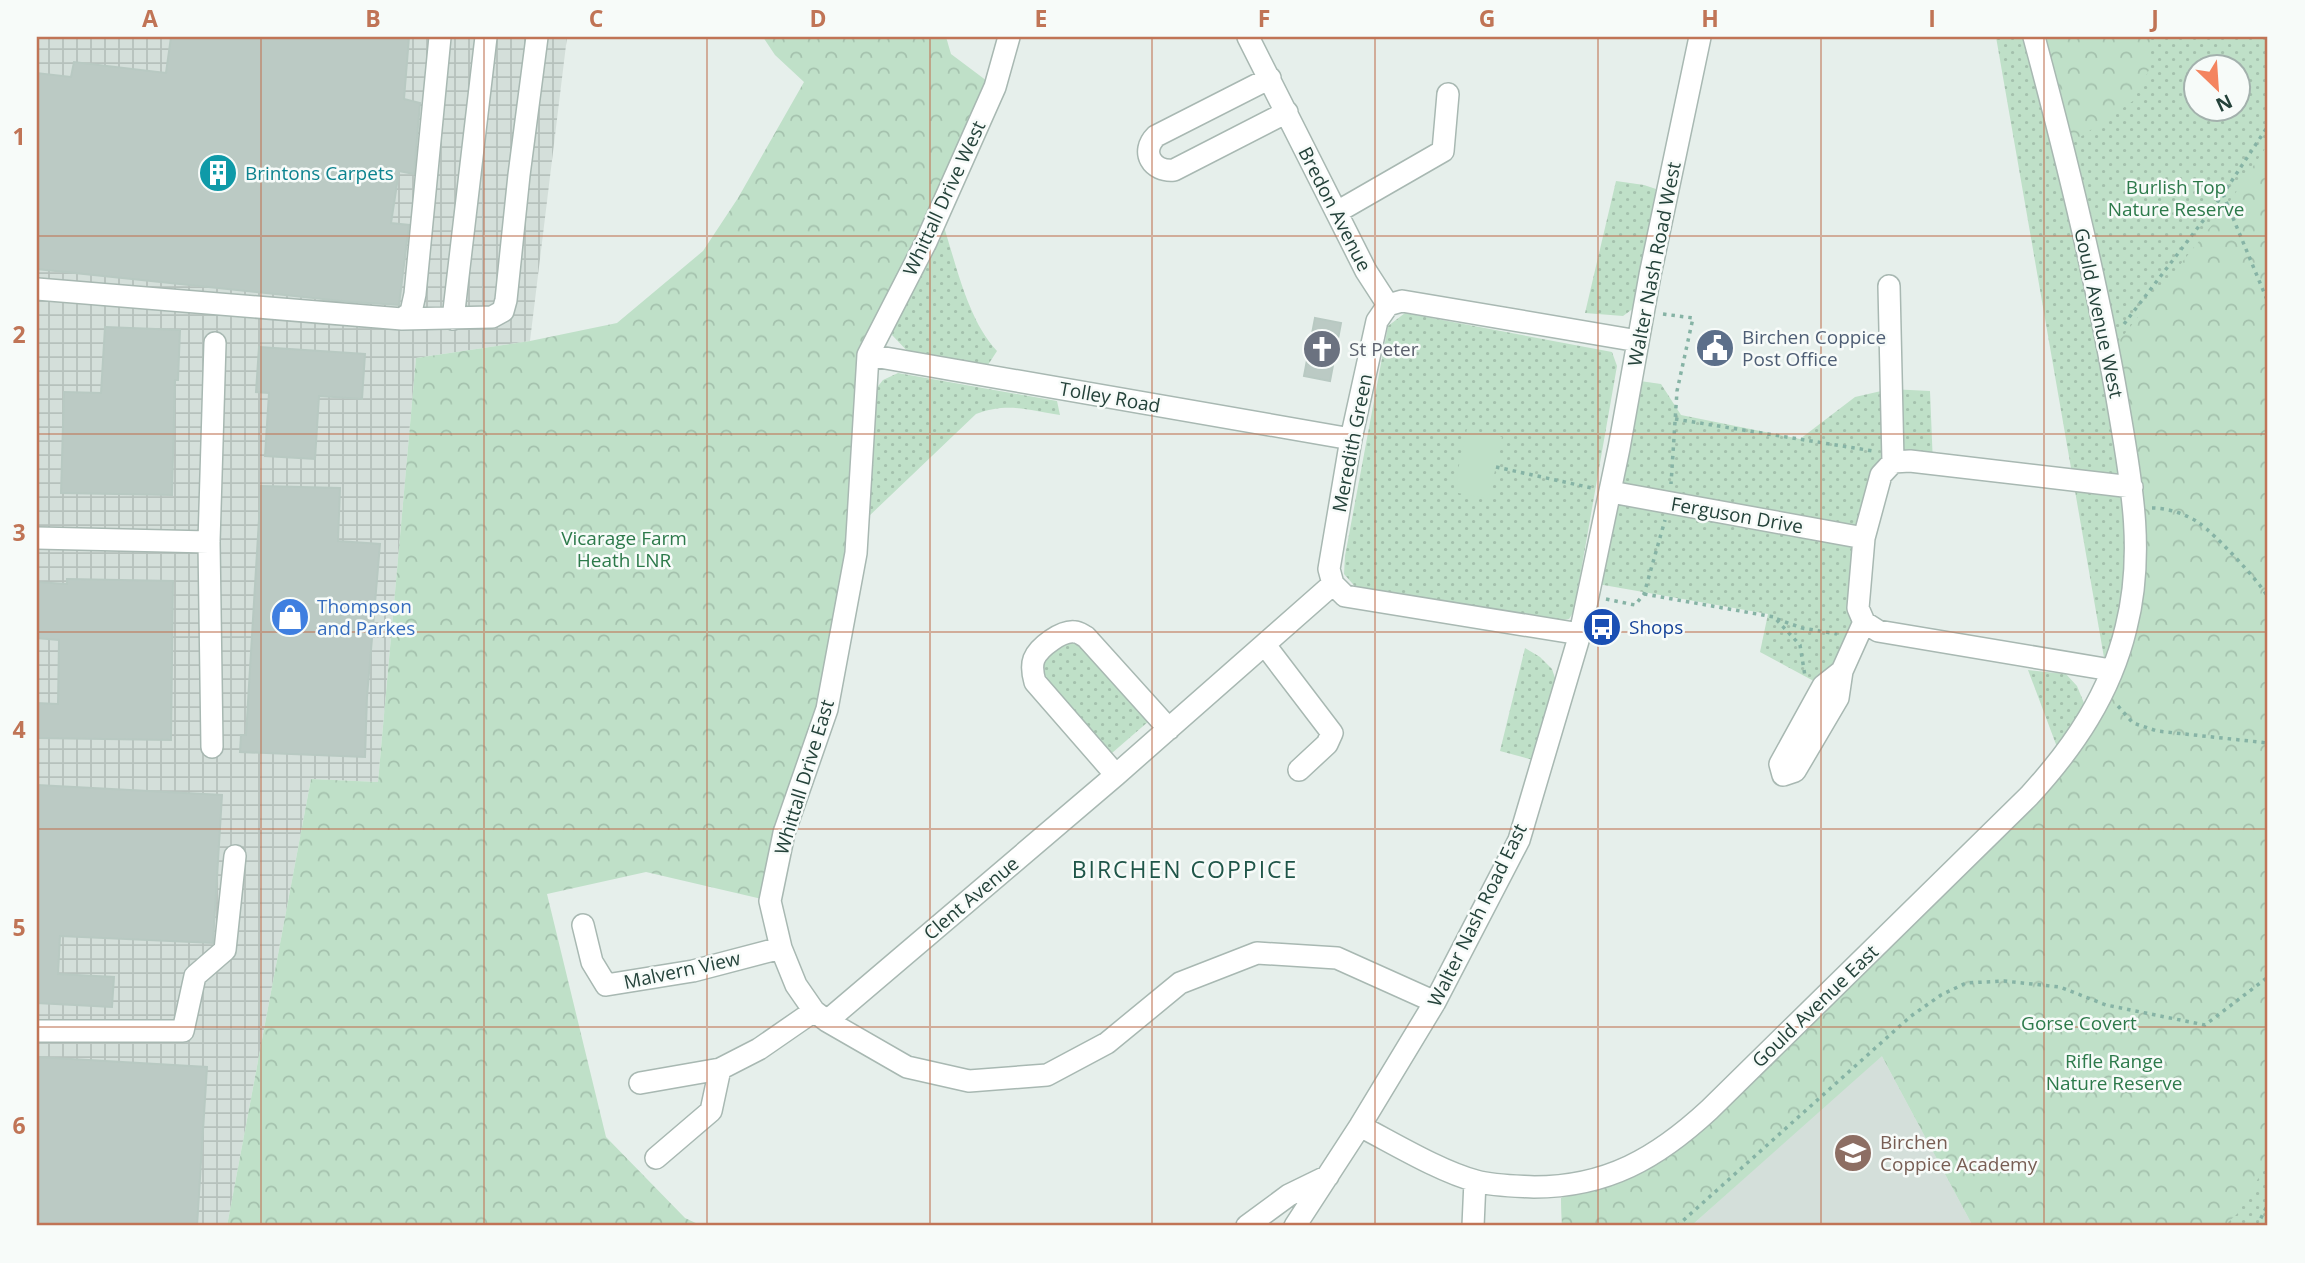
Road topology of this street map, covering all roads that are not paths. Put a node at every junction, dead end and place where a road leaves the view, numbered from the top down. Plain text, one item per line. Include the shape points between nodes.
1 (440, 37) edge
2 (486, 37) edge
3 (537, 37) edge
4 (1009, 37) edge
5 (1248, 37) edge
6 (1700, 37) edge
7 (2034, 37) edge
8 (1270, 78) junction
9 (1448, 94) dead end
10 (1287, 111) junction
11 (1337, 212) junction
12 (1889, 286) dead end
13 (37, 289) edge
14 (1388, 305) junction
15 (402, 319) junction
16 (453, 319) junction
17 (1638, 341) junction
18 (215, 342) dead end
19 (868, 355) junction
20 (1351, 439) junction
21 (1893, 458) junction
22 (1611, 492) junction
23 (2133, 497) junction
24 (37, 538) edge
25 (1864, 538) junction
26 (209, 542) junction
27 (1333, 584) junction
28 (2132, 593) joint
29 (1864, 622) junction
30 (1580, 634) junction
31 (1265, 645) junction
32 (1842, 671) junction
33 (2109, 678) junction
34 (1168, 729) junction
35 (212, 747) dead end
36 (1299, 770) dead end
37 (1115, 775) junction
38 (235, 856) dead end
39 (583, 925) dead end
40 (781, 948) junction
41 (1435, 1002) junction
42 (820, 1016) junction
43 (37, 1031) edge
44 (720, 1069) junction
45 (640, 1083) dead end
46 (1360, 1126) junction
47 (656, 1158) dead end
48 (1329, 1175) junction
49 (1475, 1181) junction
50 (1247, 1226) edge
51 (1295, 1226) edge
52 (1474, 1226) edge

1 - 15 street via 415,294 411,312
2 - 16 street
3 - 16 street via 503,311 492,317
4 - 19 street, Whittall Drive West via 995,87 926,242
5 - 8 street, Bredon Avenue
6 - 17 street, Walter Nash Road West
7 - 23 street, Gould Avenue West via 2108,345
8 - 10 street, Bredon Avenue
8 - 10 street via 1156,136 1149,143 1150,159 1164,171 1174,170
9 - 11 street via 1443,151
10 - 11 street, Bredon Avenue
11 - 14 street, Bredon Avenue
12 - 21 street
13 - 15 street
14 - 17 street via 1402,301
14 - 20 street, Meredith Green via 1377,321
15 - 16 street
17 - 22 street, Walter Nash Road West
18 - 26 street
19 - 20 street, Tolley Road
19 - 40 street, Whittall Drive East via 856,553 827,709 784,833 769,901
20 - 27 street, Meredith Green via 1329,569
21 - 23 street
21 - 25 street via 1881,475
22 - 25 street, Ferguson Drive
22 - 30 street, Walter Nash Road East
23 - 28 street, Gould Avenue West via 2136,548
24 - 26 street
25 - 29 street via 1858,608
26 - 35 street
27 - 30 street via 1345,596
27 - 31 street, Clent Avenue
28 - 33 street, Gould Avenue East via 2126,629
29 - 32 street
29 - 33 street via 1878,631
30 - 41 street, Walter Nash Road East via 1519,840
31 - 34 street, Clent Avenue
31 - 36 street via 1332,733 1328,744
32 - 32 street via 1838,698 1796,771 1783,775 1780,764 1815,700 1823,686
33 - 49 street, Gould Avenue East via 2079,735 2029,796 1682,1135 1630,1167 1583,1182 1554,1187
34 - 37 street, Clent Avenue
34 - 37 street via 1086,637 1075,631 1046,646 1034,658 1035,682
37 - 42 street, Clent Avenue
38 - 43 street via 225,950 195,976 183,1031
39 - 40 street, Malvern View via 592,962 606,985 693,971
40 - 42 street, Whittall Drive East via 796,985
41 - 42 street, Whittall Drive East via 1337,958 1257,953 1180,983 1107,1043 1048,1074 969,1081 907,1067
41 - 46 street, Walter Nash Road East
42 - 44 street, Clent Avenue
44 - 45 street, Clent Avenue
44 - 47 street via 711,1111
46 - 48 street, Walter Nash Road East
46 - 49 street, Gould Avenue East
48 - 50 street via 1289,1195
48 - 51 street, Walter Nash Road East
49 - 52 street

